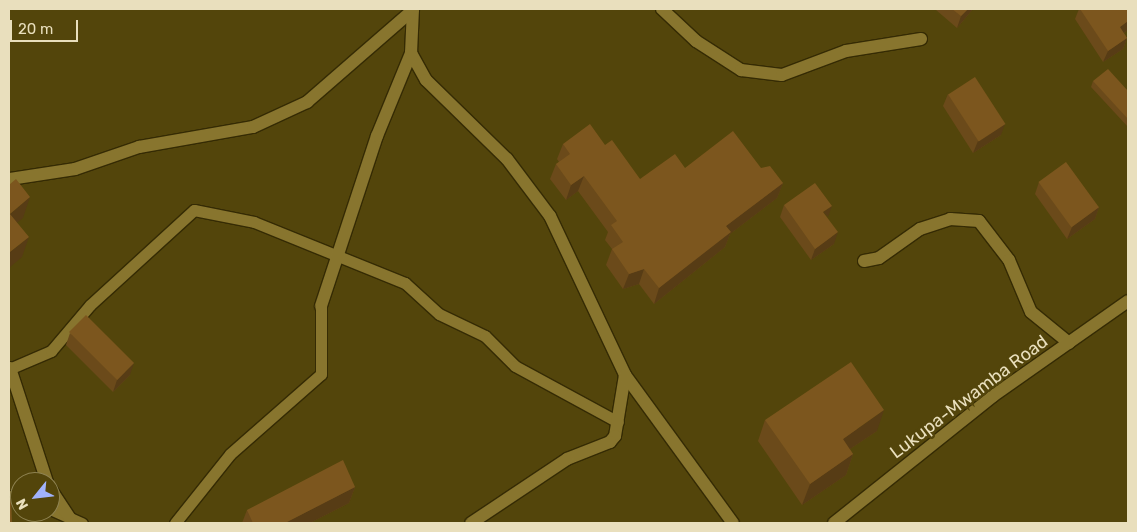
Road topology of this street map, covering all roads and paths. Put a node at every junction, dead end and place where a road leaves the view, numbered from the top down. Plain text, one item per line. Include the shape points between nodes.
1 (413, 9) edge
2 (662, 9) edge
3 (921, 39) dead end
4 (411, 53) junction
5 (10, 179) edge
6 (338, 254) junction
7 (864, 261) dead end
8 (1128, 301) edge
9 (321, 306) joint
10 (1069, 343) junction
11 (9, 369) edge
12 (625, 375) junction
13 (618, 422) junction
14 (44, 472) edge
15 (60, 504) edge
16 (69, 518) edge
17 (82, 523) edge
18 (175, 523) edge
19 (472, 523) edge
20 (733, 523) edge
21 (834, 523) edge

1 - 4 street
1 - 5 street via 307,102 253,127 139,147 75,169
2 - 3 street via 696,41 741,70 782,75 846,51
4 - 6 street via 377,136
4 - 12 street via 426,80 507,159 550,216
6 - 9 street
6 - 11 lane via 254,222 194,210 90,305 51,352
6 - 13 lane via 405,283 439,314 485,336 515,366
7 - 10 street via 879,258 920,229 950,219 979,221 1009,260 1032,312
8 - 10 street, Lukupa-Mwamba Road
9 - 18 lane via 321,374 230,454
10 - 21 street, Lukupa-Mwamba Road via 993,396
11 - 14 street
12 - 13 street
12 - 20 street via 678,441
13 - 19 street via 610,442 567,459
15 - 16 street
16 - 17 lane

